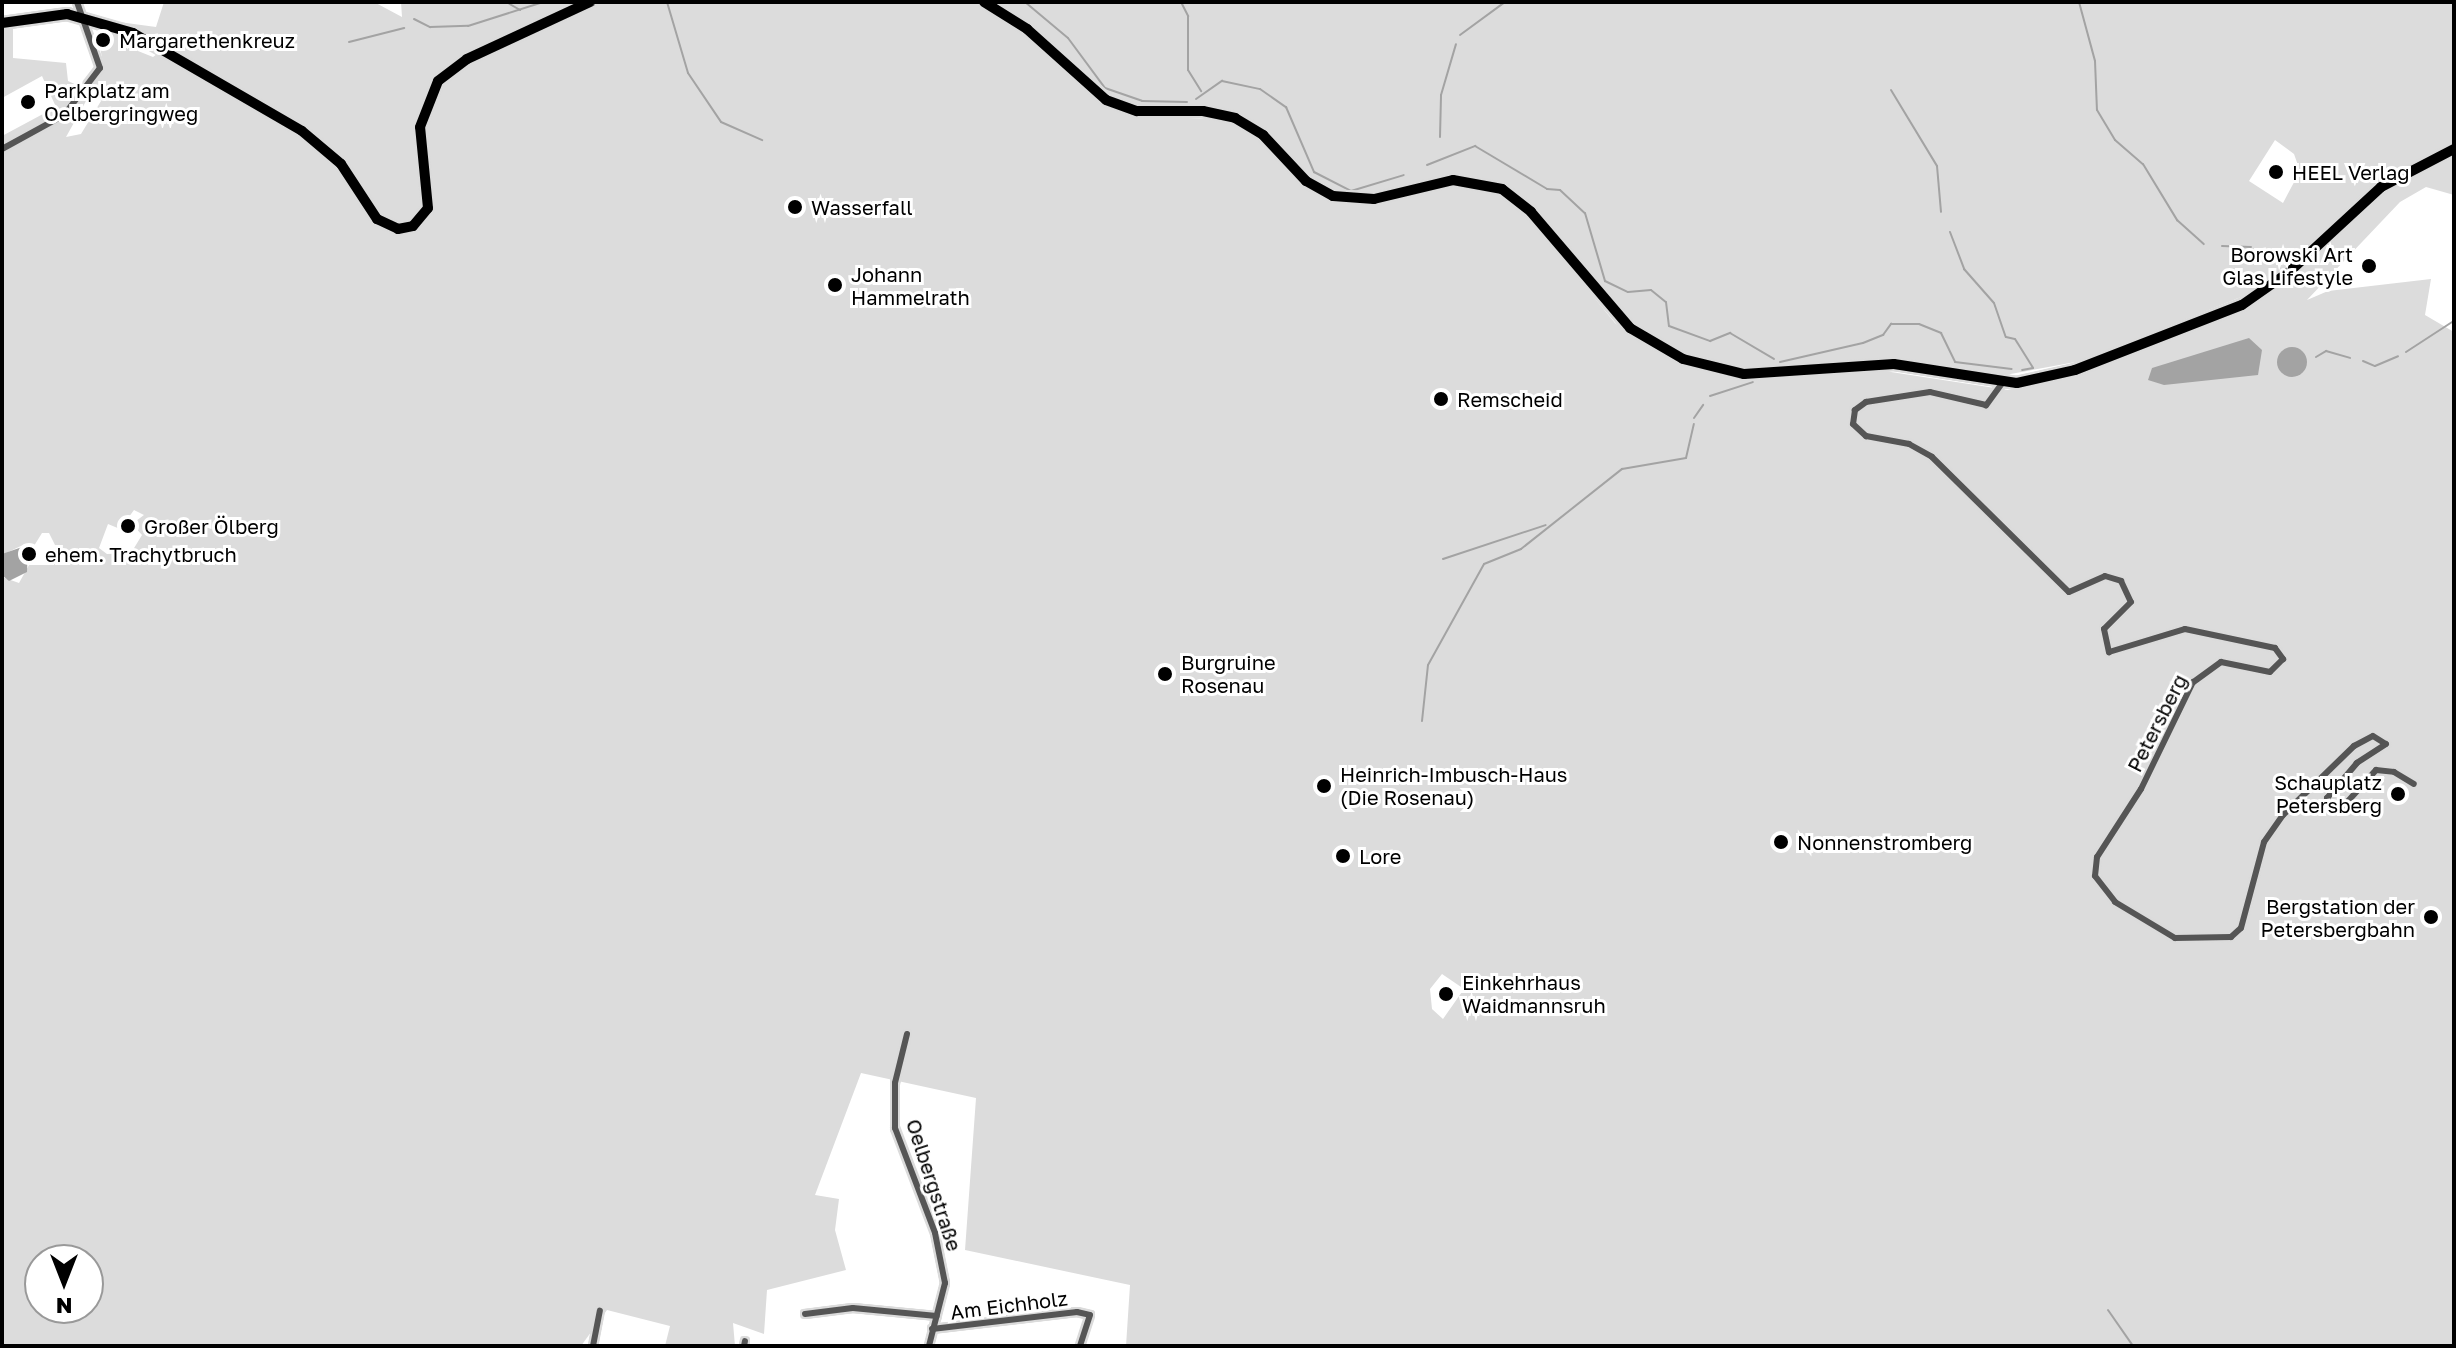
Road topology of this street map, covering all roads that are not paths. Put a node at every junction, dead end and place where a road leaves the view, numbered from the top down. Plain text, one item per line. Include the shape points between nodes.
1 (77, 2) edge
2 (590, 2) edge
3 (984, 2) edge
4 (84, 15) junction
5 (2, 23) edge
6 (2, 149) edge
7 (2454, 149) edge
8 (2002, 387) junction
9 (2414, 784) dead end
10 (907, 1034) dead end
11 (600, 1311) dead end
12 (805, 1314) dead end
13 (937, 1316) junction
14 (932, 1329) junction
15 (593, 1346) edge
16 (929, 1346) edge
17 (1080, 1346) edge

1 - 4 street
2 - 4 main road via 467,59 438,81 420,127 428,208 405,228 377,219 350,176 316,141 133,33
3 - 8 main road via 1027,29 1106,100 1148,113 1203,111 1235,118 1263,135 1306,181 1333,196 1374,199 1453,180 1502,189 1531,212 1614,315 1683,359 1760,376 1878,363
4 - 5 main road via 46,14
4 - 6 street via 100,68 64,115
7 - 8 main road via 2381,187 2289,272 2223,315 2058,376
8 - 9 street, Petersberg via 1986,405 1930,392 1880,398 1859,405 1853,424 1866,436 1909,444 1932,457 2069,592 2105,576 2121,581 2131,602 2104,629 2109,652 2185,629 2282,654 2277,670 2221,662 2193,682 2141,789 2097,857 2095,876 2115,902 2175,938 2231,937 2241,928 2264,842 2283,815 2354,746 2373,736 2386,744 2357,763 2327,798 2330,811 2340,810 2376,770 2394,772
10 - 13 street, Oelbergstraße via 895,1083 895,1128 941,1253 945,1283
11 - 15 street
12 - 13 street via 853,1308
13 - 14 street, Oelbergstraße
14 - 16 street, Oelbergstraße
14 - 17 street, Am Eichholz via 1090,1315

